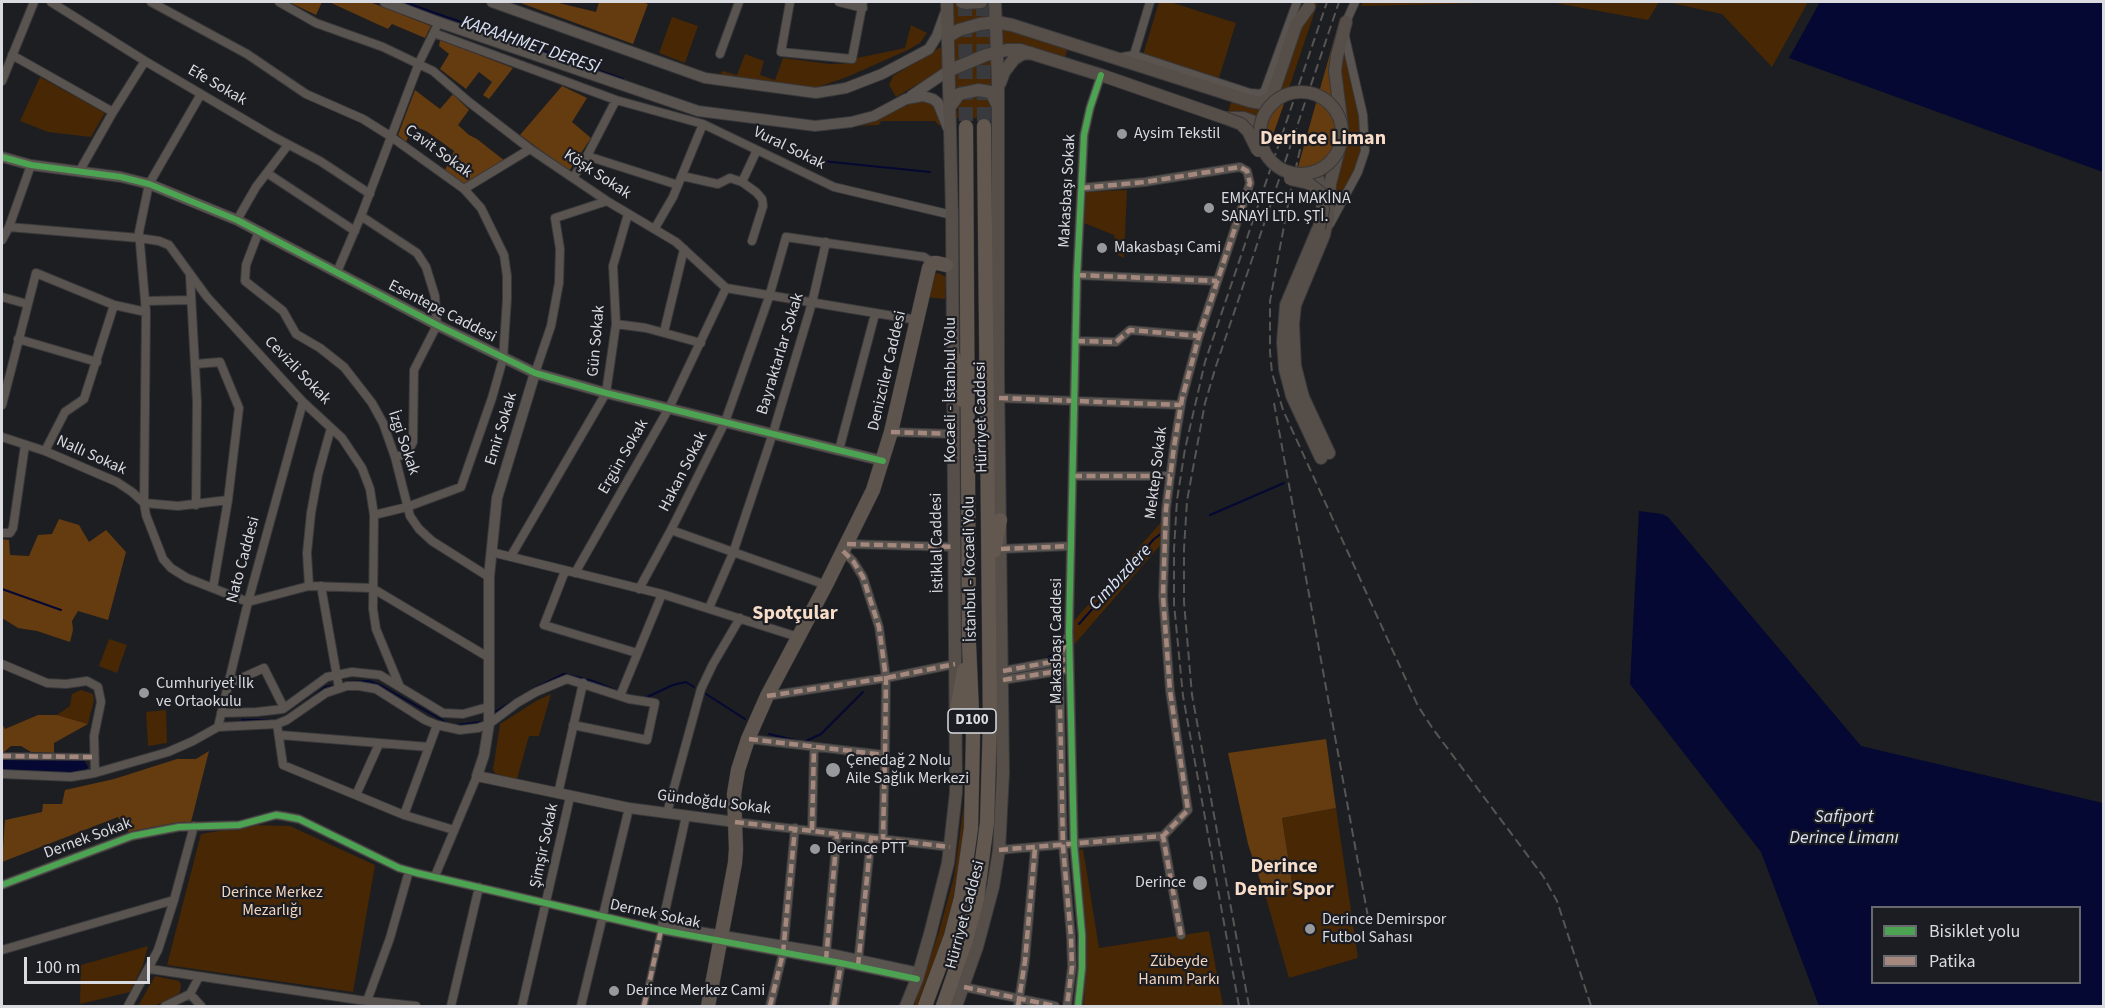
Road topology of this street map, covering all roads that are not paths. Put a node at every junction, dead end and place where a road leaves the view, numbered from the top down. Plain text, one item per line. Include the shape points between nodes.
1 (34, 2) edge
2 (51, 2) edge
3 (151, 2) edge
4 (279, 2) edge
5 (385, 2) edge
6 (492, 2) edge
7 (739, 2) edge
8 (790, 2) edge
9 (839, 2) edge
10 (962, 2) edge
11 (981, 2) edge
12 (996, 2) edge
13 (1150, 2) edge
14 (1298, 2) edge
15 (1354, 2) edge
16 (1310, 4) edge
17 (863, 5) edge
18 (947, 5) edge
19 (1346, 22) junction
20 (436, 28) junction
21 (959, 30) junction
22 (1036, 32) junction
23 (947, 37) junction
24 (994, 41) junction
25 (929, 49) junction
26 (1031, 53) junction
27 (720, 54) dead end
28 (948, 54) junction
29 (12, 55) junction
30 (1134, 55) junction
31 (1117, 58) junction
32 (146, 61) junction
33 (419, 63) junction
34 (954, 68) junction
35 (1101, 75) junction
36 (2, 81) edge
37 (998, 88) junction
38 (201, 94) junction
39 (1232, 95) junction
40 (906, 99) junction
41 (616, 100) junction
42 (1273, 104) junction
43 (949, 109) junction
44 (113, 112) junction
45 (999, 117) junction
46 (1225, 118) junction
47 (703, 124) junction
48 (984, 126) tunnel mouth
49 (966, 127) tunnel mouth
50 (1342, 127) junction
51 (950, 131) junction
52 (1260, 135) junction
53 (390, 136) junction
54 (288, 145) junction
55 (530, 149) junction
56 (757, 150) junction
57 (1338, 153) junction
58 (587, 156) junction
59 (2, 157) edge
60 (32, 165) junction
61 (79, 171) junction
62 (267, 173) junction
63 (1307, 174) junction
64 (682, 176) junction
65 (573, 178) junction
66 (742, 182) junction
67 (149, 184) junction
68 (678, 185) junction
69 (1081, 188) junction
70 (464, 189) junction
71 (1322, 193) junction
72 (370, 194) junction
73 (607, 201) junction
74 (628, 213) junction
75 (952, 215) junction
76 (361, 216) junction
77 (237, 220) junction
78 (9, 227) junction
79 (655, 228) junction
80 (259, 231) junction
81 (355, 231) junction
82 (1322, 231) junction
83 (140, 238) junction
84 (2, 240) edge
85 (752, 241) dead end
86 (826, 242) junction
87 (684, 249) junction
88 (944, 268) junction
89 (338, 272) junction
90 (1077, 275) junction
91 (190, 276) junction
92 (1217, 281) junction
93 (726, 288) junction
94 (2, 297) edge
95 (769, 297) junction
96 (191, 300) junction
97 (146, 301) junction
98 (812, 303) junction
99 (27, 304) junction
100 (114, 305) junction
101 (146, 312) junction
102 (875, 314) junction
103 (917, 320) junction
104 (616, 324) junction
105 (437, 325) junction
106 (664, 332) junction
107 (1199, 336) junction
108 (18, 339) junction
109 (1076, 341) junction
110 (701, 343) junction
111 (953, 356) junction
112 (503, 359) junction
113 (97, 362) junction
114 (196, 364) junction
115 (535, 373) junction
116 (998, 374) junction
117 (606, 393) junction
118 (999, 398) junction
119 (303, 402) junction
120 (1076, 402) junction
121 (2, 405) edge
122 (1181, 405) junction
123 (669, 408) junction
124 (725, 422) junction
125 (332, 428) junction
126 (968, 428) junction
127 (891, 432) junction
128 (772, 433) junction
129 (953, 434) junction
130 (2, 438) edge
131 (25, 445) junction
132 (839, 450) junction
133 (45, 451) junction
134 (1325, 455) dead end
135 (395, 457) junction
136 (883, 461) junction
137 (1073, 476) junction
138 (1170, 476) junction
139 (228, 500) junction
140 (144, 503) junction
141 (196, 505) junction
142 (407, 507) junction
143 (374, 515) junction
144 (1000, 520) junction
145 (671, 530) junction
146 (2, 533) edge
147 (1071, 546) junction
148 (955, 547) junction
149 (845, 548) junction
150 (1000, 549) junction
151 (491, 552) junction
152 (733, 553) junction
153 (512, 556) junction
154 (565, 571) junction
155 (575, 573) junction
156 (489, 577) junction
157 (988, 580) junction
158 (826, 585) junction
159 (309, 586) junction
160 (321, 586) junction
161 (213, 588) junction
162 (372, 588) junction
163 (639, 589) junction
164 (662, 594) junction
165 (248, 602) junction
166 (709, 608) junction
167 (740, 618) junction
168 (1069, 632) junction
169 (798, 637) junction
170 (969, 644) junction
171 (637, 653) junction
172 (488, 657) junction
173 (1070, 658) junction
174 (1059, 661) junction
175 (2, 664) edge
176 (956, 664) junction
177 (1070, 670) junction
178 (1060, 671) junction
179 (337, 674) junction
180 (1003, 675) junction
181 (886, 678) junction
182 (583, 683) junction
183 (228, 684) junction
184 (400, 687) junction
185 (339, 688) junction
186 (620, 696) junction
187 (767, 696) junction
188 (488, 707) junction
189 (284, 708) junction
190 (221, 713) junction
191 (956, 716) junction
192 (277, 724) junction
193 (489, 724) junction
194 (573, 725) junction
195 (437, 726) junction
196 (218, 727) junction
197 (280, 735) junction
198 (749, 739) junction
199 (379, 744) junction
200 (429, 747) junction
201 (814, 748) junction
202 (885, 755) junction
203 (2, 756) edge
204 (94, 757) junction
205 (2, 774) edge
206 (95, 774) junction
207 (477, 776) junction
208 (558, 794) junction
209 (356, 795) junction
210 (570, 796) junction
211 (629, 807) junction
212 (667, 813) junction
213 (404, 815) junction
214 (686, 816) junction
215 (735, 822) junction
216 (194, 826) junction
217 (795, 828) junction
218 (454, 830) junction
219 (812, 831) junction
220 (837, 834) junction
221 (1163, 836) junction
222 (871, 838) junction
223 (883, 839) junction
224 (1074, 845) junction
225 (1063, 846) junction
226 (950, 847) junction
227 (1035, 848) junction
228 (999, 850) junction
229 (390, 863) junction
230 (409, 871) junction
231 (436, 874) junction
232 (2, 885) edge
233 (479, 887) junction
234 (174, 900) junction
235 (547, 901) junction
236 (602, 914) junction
237 (661, 928) junction
238 (1181, 935) dead end
239 (721, 938) junction
240 (783, 949) junction
241 (2, 950) edge
242 (826, 956) junction
243 (858, 962) junction
244 (841, 963) junction
245 (150, 969) junction
246 (918, 976) junction
247 (199, 977) junction
248 (964, 987) junction
249 (190, 993) junction
250 (362, 1003) edge
251 (1019, 1003) edge
252 (128, 1006) edge
253 (165, 1006) edge
254 (201, 1006) edge
255 (416, 1006) edge
256 (451, 1006) edge
257 (522, 1006) edge
258 (581, 1006) edge
259 (644, 1006) edge
260 (708, 1006) edge
261 (770, 1006) edge
262 (834, 1006) edge
263 (906, 1006) edge
264 (925, 1006) edge
265 (943, 1006) edge
266 (956, 1006) edge
267 (1056, 1006) edge
268 (1067, 1006) edge
269 (1077, 1006) edge

1 - 29 street
2 - 32 street, Efe Sokak
3 - 53 street, Cavit Sokak via 247,54 306,94
4 - 33 street, Köşk Sokak via 316,23
5 - 20 street
6 - 25 street via 705,78 816,93 846,88 882,74
7 - 27 street
8 - 17 street via 782,52 852,59
9 - 17 street
10 - 11 main road
12 - 22 main road via 1008,18
12 - 24 main road, Hürriyet Caddesi
13 - 30 street
14 - 30 street via 1262,94
15 - 19 street
16 - 39 main road via 1296,25 1272,96 1261,103
16 - 42 main road via 1281,93
18 - 23 main road, İstiklal Caddesi
18 - 25 street
19 - 50 main road, bridge via 1335,71
19 - 82 street via 1346,43 1363,115 1365,151 1358,172
20 - 33 street
20 - 40 street via 698,111 815,126 874,116
20 - 41 street, Vural Sokak
21 - 23 main road
21 - 24 main road via 980,24
21 - 28 main road
22 - 24 main road
22 - 31 main road
23 - 25 street
23 - 28 main road, İstiklal Caddesi
24 - 26 main road
24 - 34 main road
24 - 37 main road, Hürriyet Caddesi
26 - 35 main road
26 - 37 main road via 1009,64
28 - 34 main road, İstiklal Caddesi
29 - 36 street
29 - 44 street
30 - 31 street
31 - 39 main road
32 - 38 street, Efe Sokak
32 - 44 street
33 - 53 street
33 - 55 street, Köşk Sokak
34 - 40 street
34 - 43 main road, İstiklal Caddesi
35 - 46 main road
35 - 69 street, Makasbaşı Sokak via 1086,121
37 - 45 main road, Hürriyet Caddesi
37 - 116 main road via 1006,99 1006,129 1005,359
38 - 54 street, Efe Sokak
38 - 67 street
39 - 42 main road via 1255,111
40 - 51 street via 933,99
41 - 47 street, Vural Sokak
41 - 58 street
42 - 50 main road, bridge via 1294,93 1316,94 1334,107
42 - 52 main road, bridge via 1262,120
43 - 45 main road via 959,94 986,90 996,102
43 - 51 main road, İstiklal Caddesi
44 - 61 street
45 - 116 main road, Hürriyet Caddesi
46 - 52 main road, bridge via 1252,121
46 - 71 main road, bridge via 1248,131 1275,174 1308,183
47 - 56 street, Vural Sokak
47 - 64 street
48 - 157 highway, İstanbul - Kocaeli Yolu / D100
49 - 126 highway, Kocaeli - İstanbul Yolu / D100
50 - 57 main road, bridge
51 - 75 main road, İstiklal Caddesi
52 - 63 main road, bridge via 1266,155 1277,167
53 - 70 street, Cavit Sokak
53 - 72 street
54 - 62 street
54 - 72 street, Efe Sokak via 321,161
55 - 65 street, Köşk Sokak
55 - 70 street
56 - 66 street
56 - 75 street, Vural Sokak via 834,188
57 - 63 main road, bridge via 1325,167
57 - 82 main road via 1330,184 1329,217
58 - 65 street
58 - 68 street
59 - 60 street, Esentepe Caddesi
60 - 61 street, Esentepe Caddesi
60 - 78 street
61 - 67 street, Esentepe Caddesi
62 - 77 street
62 - 81 street
63 - 71 main road via 1318,179
64 - 66 street via 718,184 730,178
64 - 68 street
65 - 73 street, Köşk Sokak
66 - 85 street via 762,200 762,213
67 - 77 street, Esentepe Caddesi
67 - 83 street
68 - 79 street
69 - 90 street, Makasbaşı Sokak
69 - 92 street, Mektep Sokak via 1240,167 1247,171 1250,183
70 - 112 street, Cavit Sokak via 481,208 504,255 507,298
71 - 82 main road, bridge
72 - 76 street
73 - 74 street, Köşk Sokak
73 - 115 street, Emir Sokak via 555,218 560,249 559,283 551,326
74 - 79 street, Köşk Sokak
74 - 104 street, Gün Sokak via 613,266
75 - 88 main road, İstiklal Caddesi
76 - 81 street
76 - 105 street via 411,248 422,260 435,296
77 - 80 street, Esentepe Caddesi
78 - 83 street, Cevizli Sokak
78 - 84 street
79 - 87 street, Köşk Sokak
80 - 89 street, Esentepe Caddesi
80 - 135 street, İzgi Sokak via 246,265 245,281 283,311 296,334 344,367 372,403
81 - 89 street
82 - 134 main road via 1286,305 1283,342 1292,396
83 - 91 street, Cevizli Sokak via 169,246
83 - 97 street
86 - 88 street via 924,257
86 - 95 street, Hakan Sokak via 786,237
86 - 98 street, Bayraktarlar Sokak
87 - 93 street, Köşk Sokak
87 - 106 street
88 - 103 main road, Denizciler Caddesi via 929,268
88 - 111 main road, İstiklal Caddesi
89 - 105 street, Esentepe Caddesi
90 - 92 street
90 - 109 street, Makasbaşı Caddesi
91 - 96 street
91 - 119 street, Cevizli Sokak
92 - 107 street, Mektep Sokak
93 - 95 street
93 - 110 street, Ergün Sokak
94 - 99 street
95 - 98 street
95 - 124 street, Hakan Sokak
96 - 97 street
96 - 114 street
97 - 101 street
98 - 102 street
98 - 128 street, Bayraktarlar Sokak
99 - 100 street via 36,273
99 - 108 street
100 - 101 street
100 - 113 street
101 - 140 street
102 - 103 street
102 - 132 street
103 - 127 main road, Denizciler Caddesi
104 - 106 street
104 - 117 street, Gün Sokak
105 - 112 street, Esentepe Caddesi
105 - 135 street via 414,370 411,448
106 - 110 street
107 - 109 street via 1130,330 1116,342
107 - 122 street, Mektep Sokak
108 - 113 street
108 - 121 street
109 - 120 street, Makasbaşı Caddesi
110 - 123 street, Ergün Sokak
111 - 126 highway
111 - 129 main road, İstiklal Caddesi
112 - 115 street, Esentepe Caddesi
112 - 142 street, Cavit Sokak via 461,487
113 - 133 street via 84,399 65,412
114 - 139 street via 220,362 239,408
114 - 141 street
115 - 117 street, Esentepe Caddesi
115 - 151 street, Emir Sokak via 497,498
116 - 118 main road, Hürriyet Caddesi
117 - 123 street, Esentepe Caddesi
117 - 153 street, Gün Sokak
118 - 120 street
118 - 144 main road, Hürriyet Caddesi
119 - 125 street, Cevizli Sokak
119 - 165 street, Nato Caddesi
120 - 122 street
120 - 137 street, Makasbaşı Caddesi
122 - 138 street, Mektep Sokak
123 - 124 street, Esentepe Caddesi
123 - 155 street, Ergün Sokak
124 - 128 street, Esentepe Caddesi
124 - 145 street, Hakan Sokak
125 - 143 street, Cevizli Sokak via 362,468
125 - 159 street via 310,513
126 - 170 highway, Kocaeli - İstanbul Yolu / D100
127 - 129 street
127 - 136 main road, Denizciler Caddesi
128 - 132 street, Esentepe Caddesi
128 - 152 street, Bayraktarlar Sokak
129 - 148 main road, İstiklal Caddesi
130 - 131 street, Nallı Sokak
131 - 133 street, Nallı Sokak
131 - 146 street via 13,528 10,533
132 - 136 street, Esentepe Caddesi
133 - 140 street, Nallı Sokak via 125,486
135 - 142 street, İzgi Sokak
136 - 149 main road, Denizciler Caddesi
137 - 138 street
137 - 147 street, Makasbaşı Caddesi
138 - 221 street, Mektep Sokak via 1163,596 1170,691 1188,810
139 - 141 street
139 - 161 street
140 - 141 street
140 - 161 street via 166,563 181,575
142 - 143 street
142 - 156 street, İzgi Sokak via 424,535
143 - 162 street, Cevizli Sokak
144 - 150 main road, Hürriyet Caddesi
144 - 157 highway
145 - 152 street
145 - 163 street, Hakan Sokak
147 - 150 street
147 - 168 street, Makasbaşı Caddesi
148 - 149 street
148 - 176 main road, İstiklal Caddesi
149 - 158 main road, Denizciler Caddesi
149 - 181 street via 871,597
150 - 180 main road, Hürriyet Caddesi
151 - 153 street
151 - 156 street, Emir Sokak
152 - 158 street
152 - 166 street, Bayraktarlar Sokak
153 - 154 street
154 - 155 street
154 - 171 street via 544,625
155 - 163 street
156 - 172 street, Emir Sokak
157 - 265 highway, İstanbul - Kocaeli Yolu / D100 via 987,823 977,899
158 - 169 main road, Denizciler Caddesi
159 - 160 street
159 - 165 street
160 - 162 street
160 - 179 street
161 - 165 street
162 - 172 street
162 - 184 street, Cevizli Sokak via 376,629
163 - 164 street
164 - 166 street
164 - 171 street
165 - 183 street, Nato Caddesi
166 - 167 street
167 - 169 street
167 - 212 street via 701,689
168 - 173 street, Makasbaşı Caddesi
168 - 174 street, Makasbaşı Caddesi
169 - 187 main road, Denizciler Caddesi
170 - 191 highway
170 - 264 highway, Kocaeli - İstanbul Yolu / D100 via 973,786 968,857 951,936
171 - 186 street
172 - 188 street, Emir Sokak
173 - 174 street
173 - 177 street, Makasbaşı Caddesi
174 - 178 street, Makasbaşı Caddesi
174 - 180 street
175 - 204 street via 47,683 87,681 98,687 101,702
176 - 181 street
176 - 191 main road, İstiklal Caddesi
177 - 178 street
177 - 224 street, Makasbaşı Caddesi
178 - 180 street
178 - 225 street, Makasbaşı Caddesi
179 - 184 street via 368,672
179 - 185 street
179 - 189 street via 314,685
180 - 228 main road, Hürriyet Caddesi
181 - 187 street
181 - 202 street
182 - 186 street
182 - 193 street via 561,681 517,703
182 - 194 street
183 - 189 street via 264,668
183 - 190 street, Nato Caddesi
184 - 188 street via 443,713 463,714
185 - 192 street
185 - 195 street via 376,689
186 - 194 street via 655,703 647,740
187 - 198 main road, Denizciler Caddesi
188 - 193 street, Emir Sokak
189 - 190 street
190 - 196 street, Nato Caddesi
191 - 226 main road, İstiklal Caddesi via 956,792
192 - 196 street
192 - 197 street
193 - 195 street via 469,730
193 - 207 street, Emir Sokak
194 - 208 street
195 - 200 street
196 - 206 street via 168,752
197 - 199 street
197 - 209 street via 283,765
198 - 201 street
198 - 215 main road, Denizciler Caddesi via 735,784
199 - 200 street
199 - 209 street
200 - 213 street
201 - 202 street
201 - 219 street
202 - 223 street
203 - 204 street
204 - 206 street
205 - 206 street
207 - 208 street, Gündoğdu Sokak
207 - 218 street
208 - 210 street, Gündoğdu Sokak
209 - 213 street
210 - 211 street, Gündoğdu Sokak
210 - 235 street, Şimşir Sokak
211 - 212 street, Gündoğdu Sokak
211 - 236 street
212 - 214 street, Gündoğdu Sokak
213 - 218 street
214 - 215 street, Gündoğdu Sokak
214 - 237 street
215 - 217 street, Gündoğdu Sokak
215 - 239 main road, Denizciler Caddesi via 735,863
216 - 229 street, Dernek Sokak via 225,826 276,815 291,817
216 - 232 street, Dernek Sokak via 132,836
216 - 234 street
217 - 219 street, Gündoğdu Sokak
217 - 240 street
218 - 231 street
219 - 220 street, Gündoğdu Sokak
220 - 222 street, Gündoğdu Sokak
220 - 242 street
221 - 224 street
221 - 238 street
222 - 223 street, Gündoğdu Sokak
222 - 243 street
223 - 226 street, Gündoğdu Sokak
224 - 225 street
224 - 269 street, Makasbaşı Caddesi via 1082,935
225 - 227 street
225 - 268 street, Makasbaşı Caddesi via 1072,967
226 - 246 main road, İstiklal Caddesi
227 - 228 street
227 - 251 street
228 - 248 main road, Hürriyet Caddesi via 984,924
229 - 230 street, Dernek Sokak
229 - 231 street, Dernek Sokak
230 - 231 street, Dernek Sokak
230 - 250 street via 390,938
231 - 233 street, Dernek Sokak
231 - 235 street, Dernek Sokak
233 - 235 street, Dernek Sokak
233 - 256 street
234 - 241 street
234 - 245 street
235 - 236 street, Dernek Sokak
235 - 257 street, Şimşir Sokak
236 - 237 street, Dernek Sokak
236 - 258 street
237 - 239 street, Dernek Sokak
237 - 259 street
239 - 240 street, Dernek Sokak
239 - 260 main road, Denizciler Caddesi
240 - 242 street, Dernek Sokak
240 - 261 street
242 - 243 street, Dernek Sokak
242 - 244 street, Dernek Sokak
243 - 244 street, Dernek Sokak
243 - 246 street, Dernek Sokak
244 - 262 street
245 - 247 street
245 - 252 street
246 - 263 main road, İstiklal Caddesi
247 - 249 street
247 - 250 street via 247,980
248 - 251 street
248 - 266 main road, Hürriyet Caddesi
249 - 253 street
249 - 254 street
250 - 255 street
251 - 267 street

